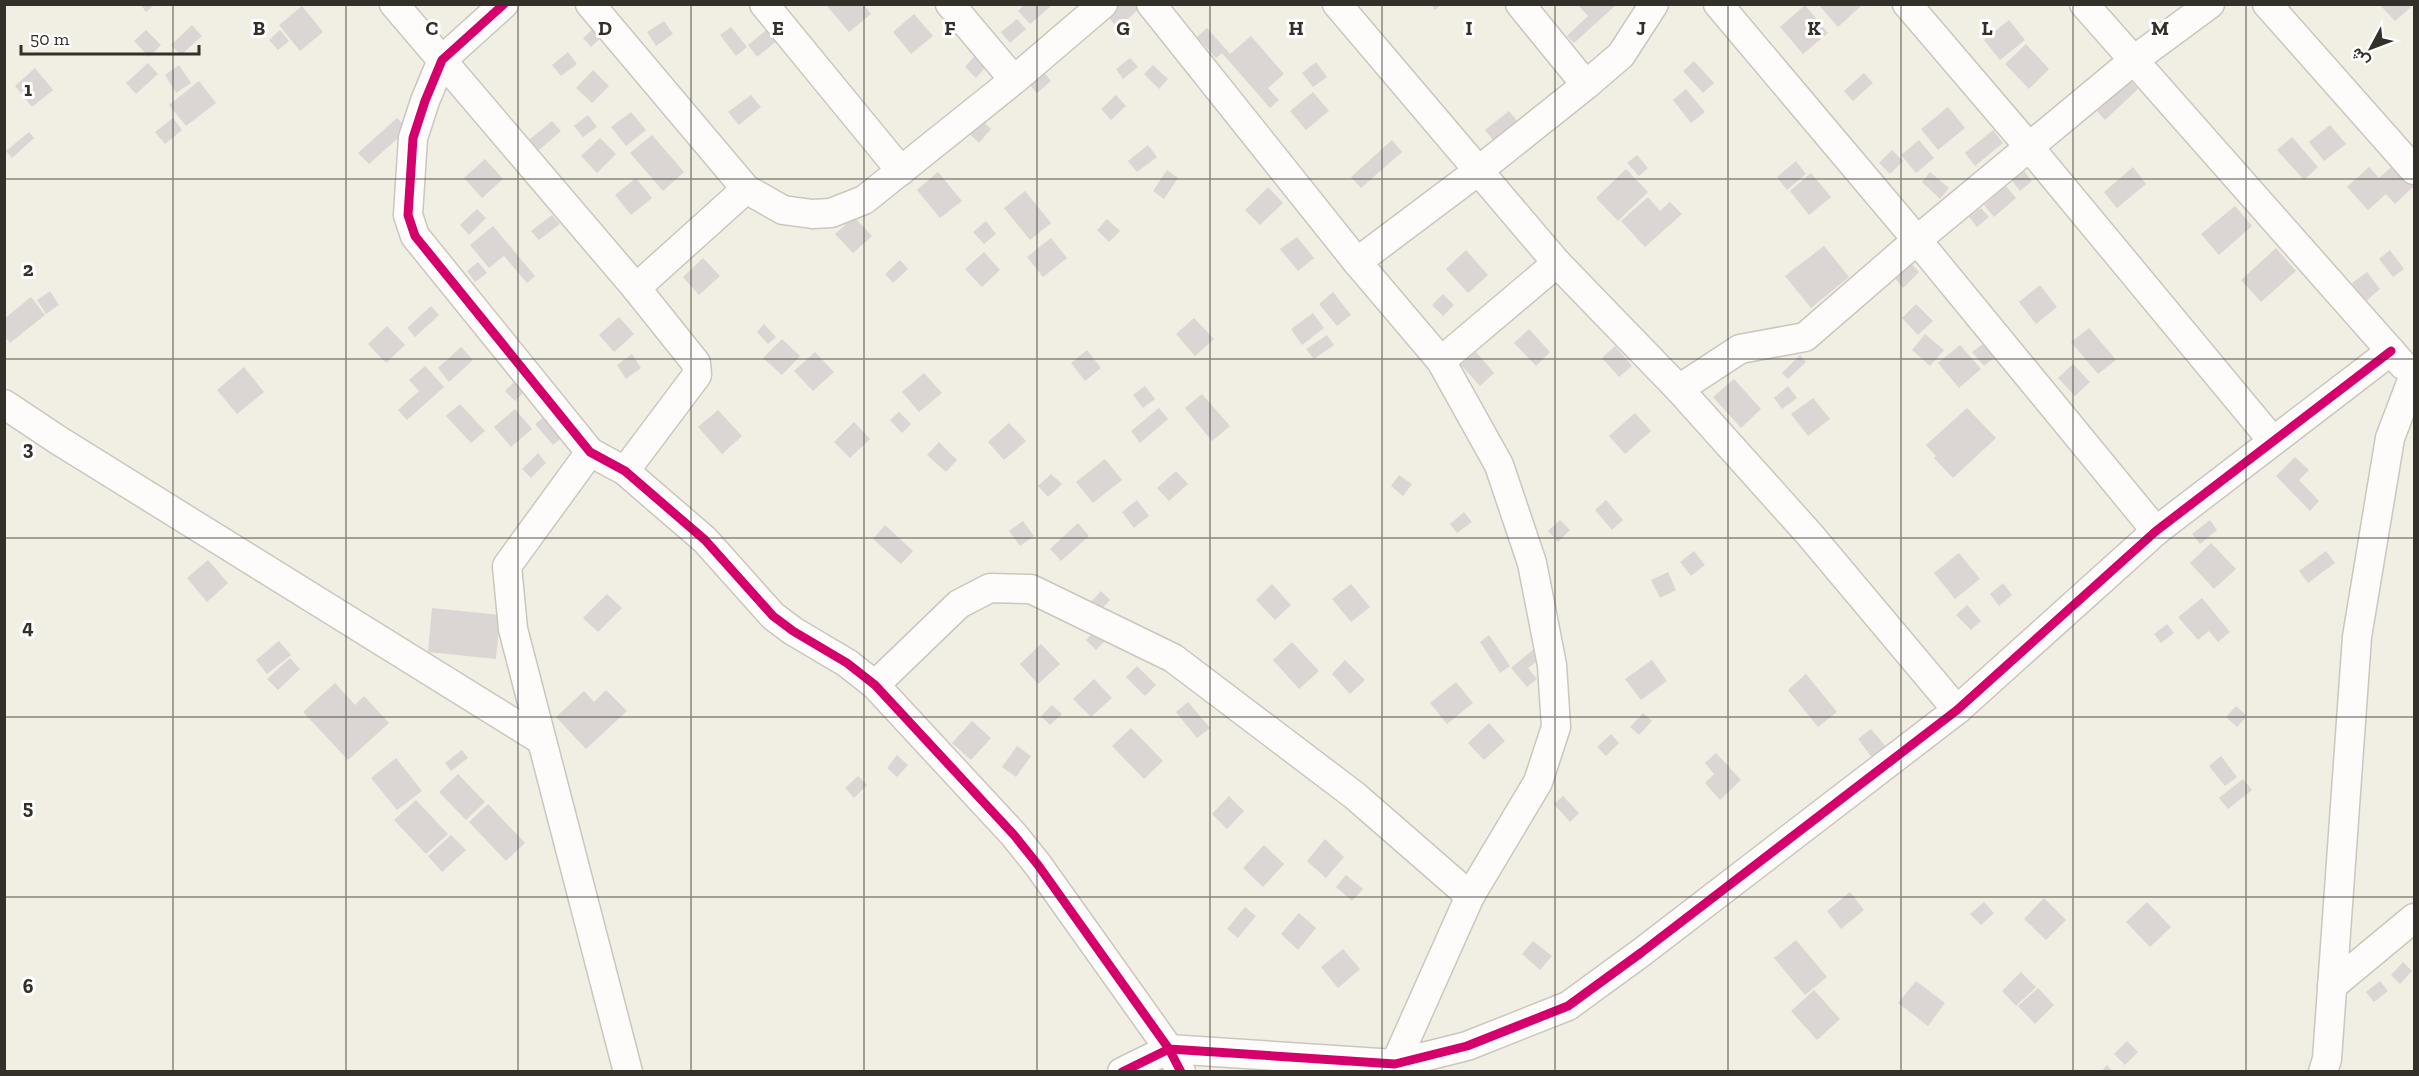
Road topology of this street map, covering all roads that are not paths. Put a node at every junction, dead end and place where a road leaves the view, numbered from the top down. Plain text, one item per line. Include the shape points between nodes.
1 (394, 4) edge
2 (504, 4) edge
3 (590, 4) edge
4 (764, 4) edge
5 (950, 4) edge
6 (1103, 4) edge
7 (1150, 4) edge
8 (1337, 4) edge
9 (1520, 4) edge
10 (1654, 4) edge
11 (1718, 4) edge
12 (1907, 4) edge
13 (2084, 4) edge
14 (2210, 4) edge
15 (2267, 4) edge
16 (442, 60) junction
17 (2134, 60) junction
18 (1014, 80) junction
19 (1586, 85) junction
20 (2030, 148) junction
21 (2415, 170) edge
22 (901, 171) junction
23 (1478, 171) junction
24 (746, 189) junction
25 (1917, 240) junction
26 (1357, 262) junction
27 (1557, 263) junction
28 (636, 288) junction
29 (2391, 351) junction
30 (1441, 360) junction
31 (2414, 377) edge
32 (1679, 389) junction
33 (4, 404) edge
34 (2272, 440) junction
35 (590, 452) junction
36 (626, 471) junction
37 (2156, 531) junction
38 (875, 685) junction
39 (1957, 710) junction
40 (541, 740) junction
41 (1470, 896) junction
42 (2415, 918) edge
43 (2332, 986) junction
44 (1175, 1060) edge
45 (1395, 1064) junction
46 (628, 1071) edge
47 (1122, 1071) edge
48 (2323, 1071) edge

1 - 16 street
2 - 16 street
3 - 24 street
4 - 22 street
5 - 18 street
6 - 18 street
7 - 26 street
8 - 23 street
9 - 19 street
10 - 19 street via 1621,54
11 - 25 street
12 - 20 street
13 - 17 street
14 - 17 street
15 - 21 street
16 - 28 street
16 - 35 street via 413,138 408,215 415,236
17 - 20 street
17 - 29 street
18 - 22 street
19 - 23 street
20 - 25 street
20 - 34 street
22 - 24 street via 864,200 831,213 783,210
23 - 26 street
23 - 27 street
24 - 28 street
25 - 32 street via 1805,337 1740,349
25 - 37 street
26 - 30 street
27 - 30 street
27 - 32 street
28 - 36 street via 696,363 697,375
29 - 31 street
29 - 34 street
30 - 41 street via 1499,465 1532,562 1552,665 1556,727 1538,782
31 - 43 street via 2390,438 2357,637
32 - 39 street via 1810,535
33 - 40 street
34 - 37 street
35 - 36 street
35 - 40 street via 507,566 513,630
36 - 38 street via 705,540 773,616
37 - 39 street
38 - 41 street via 959,604 990,588 1031,590 1173,658 1354,795
38 - 44 street via 1038,865
39 - 45 street via 1568,1006 1467,1046
40 - 46 street
41 - 45 street
42 - 43 street
43 - 48 street
44 - 45 street
44 - 47 street

